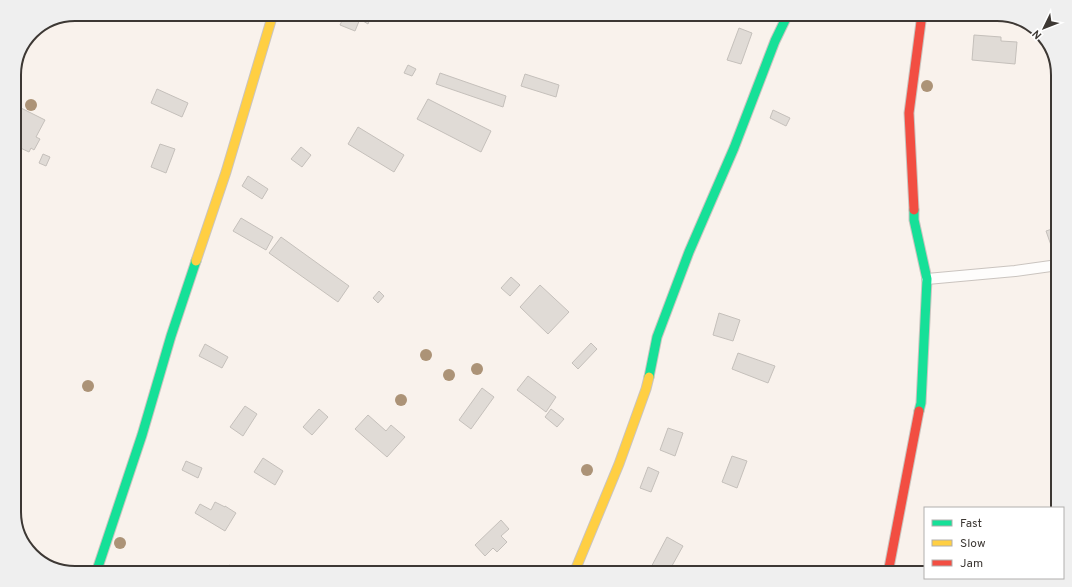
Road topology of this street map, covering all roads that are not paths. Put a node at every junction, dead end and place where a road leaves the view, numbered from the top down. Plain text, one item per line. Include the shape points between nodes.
1 (271, 21) edge
2 (785, 21) edge
3 (921, 21) edge
4 (1051, 266) edge
5 (928, 279) junction
6 (98, 566) edge
7 (577, 566) edge
8 (889, 566) edge

1 - 6 street via 226,172
2 - 7 street via 686,259 657,337 646,389 619,464
3 - 5 street via 909,113 914,220
4 - 5 lane
5 - 8 street via 921,403

